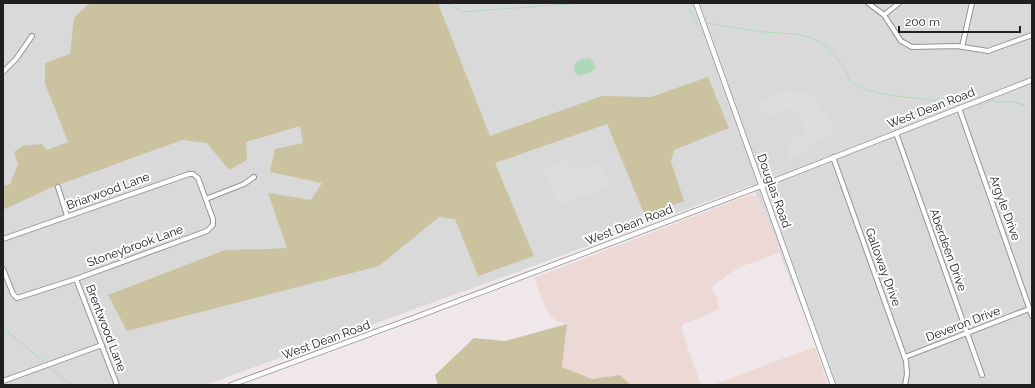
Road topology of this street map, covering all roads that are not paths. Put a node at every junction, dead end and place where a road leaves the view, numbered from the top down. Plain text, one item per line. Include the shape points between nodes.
1 (696, 3) edge
2 (868, 3) edge
3 (899, 3) edge
4 (972, 3) edge
5 (884, 15) junction
6 (1032, 35) edge
7 (32, 36) dead end
8 (962, 47) junction
9 (3, 72) edge
10 (1032, 80) edge
11 (959, 108) junction
12 (896, 133) junction
13 (833, 157) junction
14 (254, 177) dead end
15 (761, 186) junction
16 (58, 187) dead end
17 (206, 199) junction
18 (67, 216) junction
19 (3, 240) edge
20 (3, 269) edge
21 (76, 279) junction
22 (1029, 309) junction
23 (1032, 316) edge
24 (967, 333) junction
25 (102, 345) junction
26 (905, 357) junction
27 (982, 375) dead end
28 (3, 381) edge
29 (117, 385) edge
30 (231, 385) edge
31 (833, 385) edge
32 (905, 385) edge

1 - 15 street, Douglas Road
2 - 5 street
3 - 5 street
4 - 8 street
5 - 8 street via 898,38 907,46
6 - 8 street via 988,51
7 - 9 street
10 - 11 street, West Dean Road
11 - 12 street, West Dean Road
11 - 22 street, Argyle Drive
12 - 13 street, West Dean Road
12 - 24 street, Aberdeen Drive
13 - 15 street, West Dean Road
13 - 26 street, Galloway Drive
14 - 17 street via 244,184
15 - 30 street, West Dean Road
15 - 31 street, Douglas Road
16 - 18 street
17 - 18 street, Briarwood Lane via 198,178 189,174
17 - 21 street, Stoneybrook Lane via 213,219 213,225 207,231
18 - 19 street, Briarwood Lane
20 - 21 street, Stoneybrook Lane via 17,298
21 - 25 street, Brentwood Lane
22 - 23 street, Argyle Drive
22 - 24 street, Deveron Drive
24 - 26 street, Deveron Drive
24 - 27 street, Aberdeen Drive
25 - 28 street
25 - 29 street, Brentwood Lane
26 - 32 street, Galloway Drive

